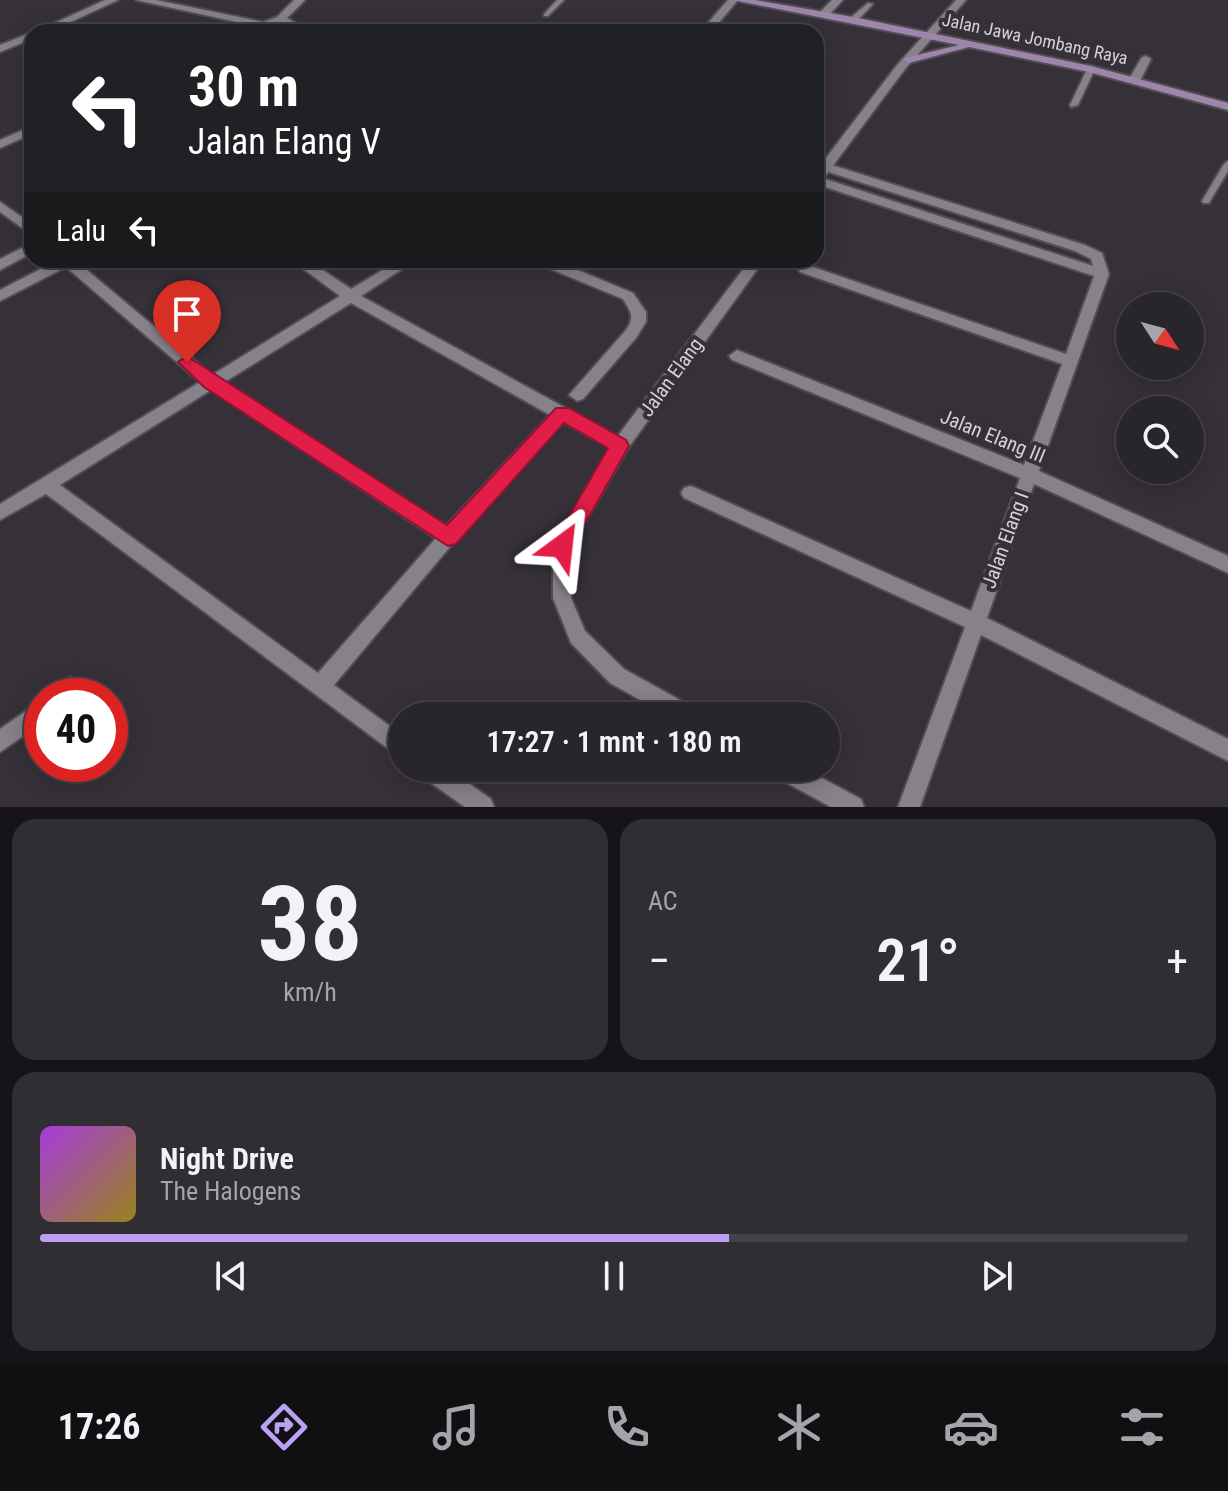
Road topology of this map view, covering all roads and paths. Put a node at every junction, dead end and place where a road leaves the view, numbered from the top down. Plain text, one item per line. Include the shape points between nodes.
1 (113, 0) edge
2 (141, 0) edge
3 (300, 0) edge
4 (561, 0) edge
5 (743, 0) edge
6 (838, 0) edge
7 (961, 0) edge
8 (870, 4) dead end
9 (824, 14) junction
10 (546, 15) dead end
11 (281, 19) junction
12 (853, 20) junction
13 (58, 24) edge
14 (258, 24) edge
15 (267, 24) edge
16 (291, 24) edge
17 (714, 24) edge
18 (931, 35) junction
19 (24, 38) edge
20 (974, 46) junction
21 (0, 49) edge
22 (1146, 59) dead end
23 (909, 60) junction
24 (1091, 69) junction
25 (1135, 79) junction
26 (1074, 105) dead end
27 (1228, 107) edge
28 (24, 134) edge
29 (0, 144) edge
30 (824, 163) edge
31 (1228, 164) edge
32 (824, 166) edge
33 (824, 183) edge
34 (1206, 201) dead end
35 (0, 206) edge
36 (24, 225) edge
37 (24, 252) edge
38 (0, 265) edge
39 (54, 268) edge
40 (75, 268) edge
41 (310, 268) edge
42 (396, 268) edge
43 (560, 268) edge
44 (751, 268) edge
45 (805, 269) dead end
46 (1102, 274) junction
47 (0, 296) edge
48 (350, 296) junction
49 (737, 356) dead end
50 (1070, 361) junction
51 (210, 382) junction
52 (577, 395) dead end
53 (562, 413) junction
54 (620, 446) junction
55 (1029, 474) junction
56 (47, 485) junction
57 (690, 493) dead end
58 (0, 513) edge
59 (448, 537) junction
60 (1228, 565) edge
61 (975, 622) junction
62 (319, 687) junction
63 (664, 702) edge
64 (24, 724) edge
65 (388, 738) edge
66 (0, 742) edge
67 (1228, 750) edge
68 (448, 782) edge
69 (807, 782) edge
70 (483, 807) edge
71 (853, 807) edge
72 (909, 807) edge

1 - 13 street
2 - 14 street
3 - 11 street
4 - 10 lane
5 - 9 main road, Jalan Jawa Jombang Raya
5 - 17 street
6 - 9 street
7 - 18 street
8 - 12 lane
9 - 12 main road, Jalan Jawa Jombang Raya
11 - 15 street
11 - 16 street
12 - 18 main road, Jalan Jawa Jombang Raya
18 - 20 main road, Jalan Jawa Jombang Raya
18 - 23 street
19 - 21 street
20 - 23 main road
20 - 24 main road, Jalan Jawa Jombang Raya
22 - 25 street
23 - 30 street
24 - 25 main road, Jalan Jawa Jombang Raya
24 - 26 lane
25 - 27 main road, Jalan Jawa Jombang Raya
28 - 29 street
31 - 34 lane
32 - 46 street via 1090,252 1100,261
33 - 46 street
35 - 36 street
37 - 38 street
39 - 47 street
40 - 51 street
41 - 48 street
42 - 48 street
43 - 52 street via 628,296 639,312 631,334
44 - 54 street, Jalan Elang
45 - 50 street
46 - 50 street, Jalan Elang I
48 - 51 street
48 - 53 street
49 - 55 street, Jalan Elang III
50 - 55 street, Jalan Elang I
51 - 56 street
51 - 59 street
53 - 54 street
53 - 59 street
54 - 63 street, Jalan Elang via 562,546 562,598 578,637 617,676
55 - 60 street, Jalan Elang III
55 - 61 street, Jalan Elang I
56 - 58 street
56 - 62 street
57 - 61 street
59 - 62 street
61 - 67 street
61 - 72 street, Jalan Elang I
62 - 65 street
64 - 66 street
68 - 70 street
69 - 71 street

